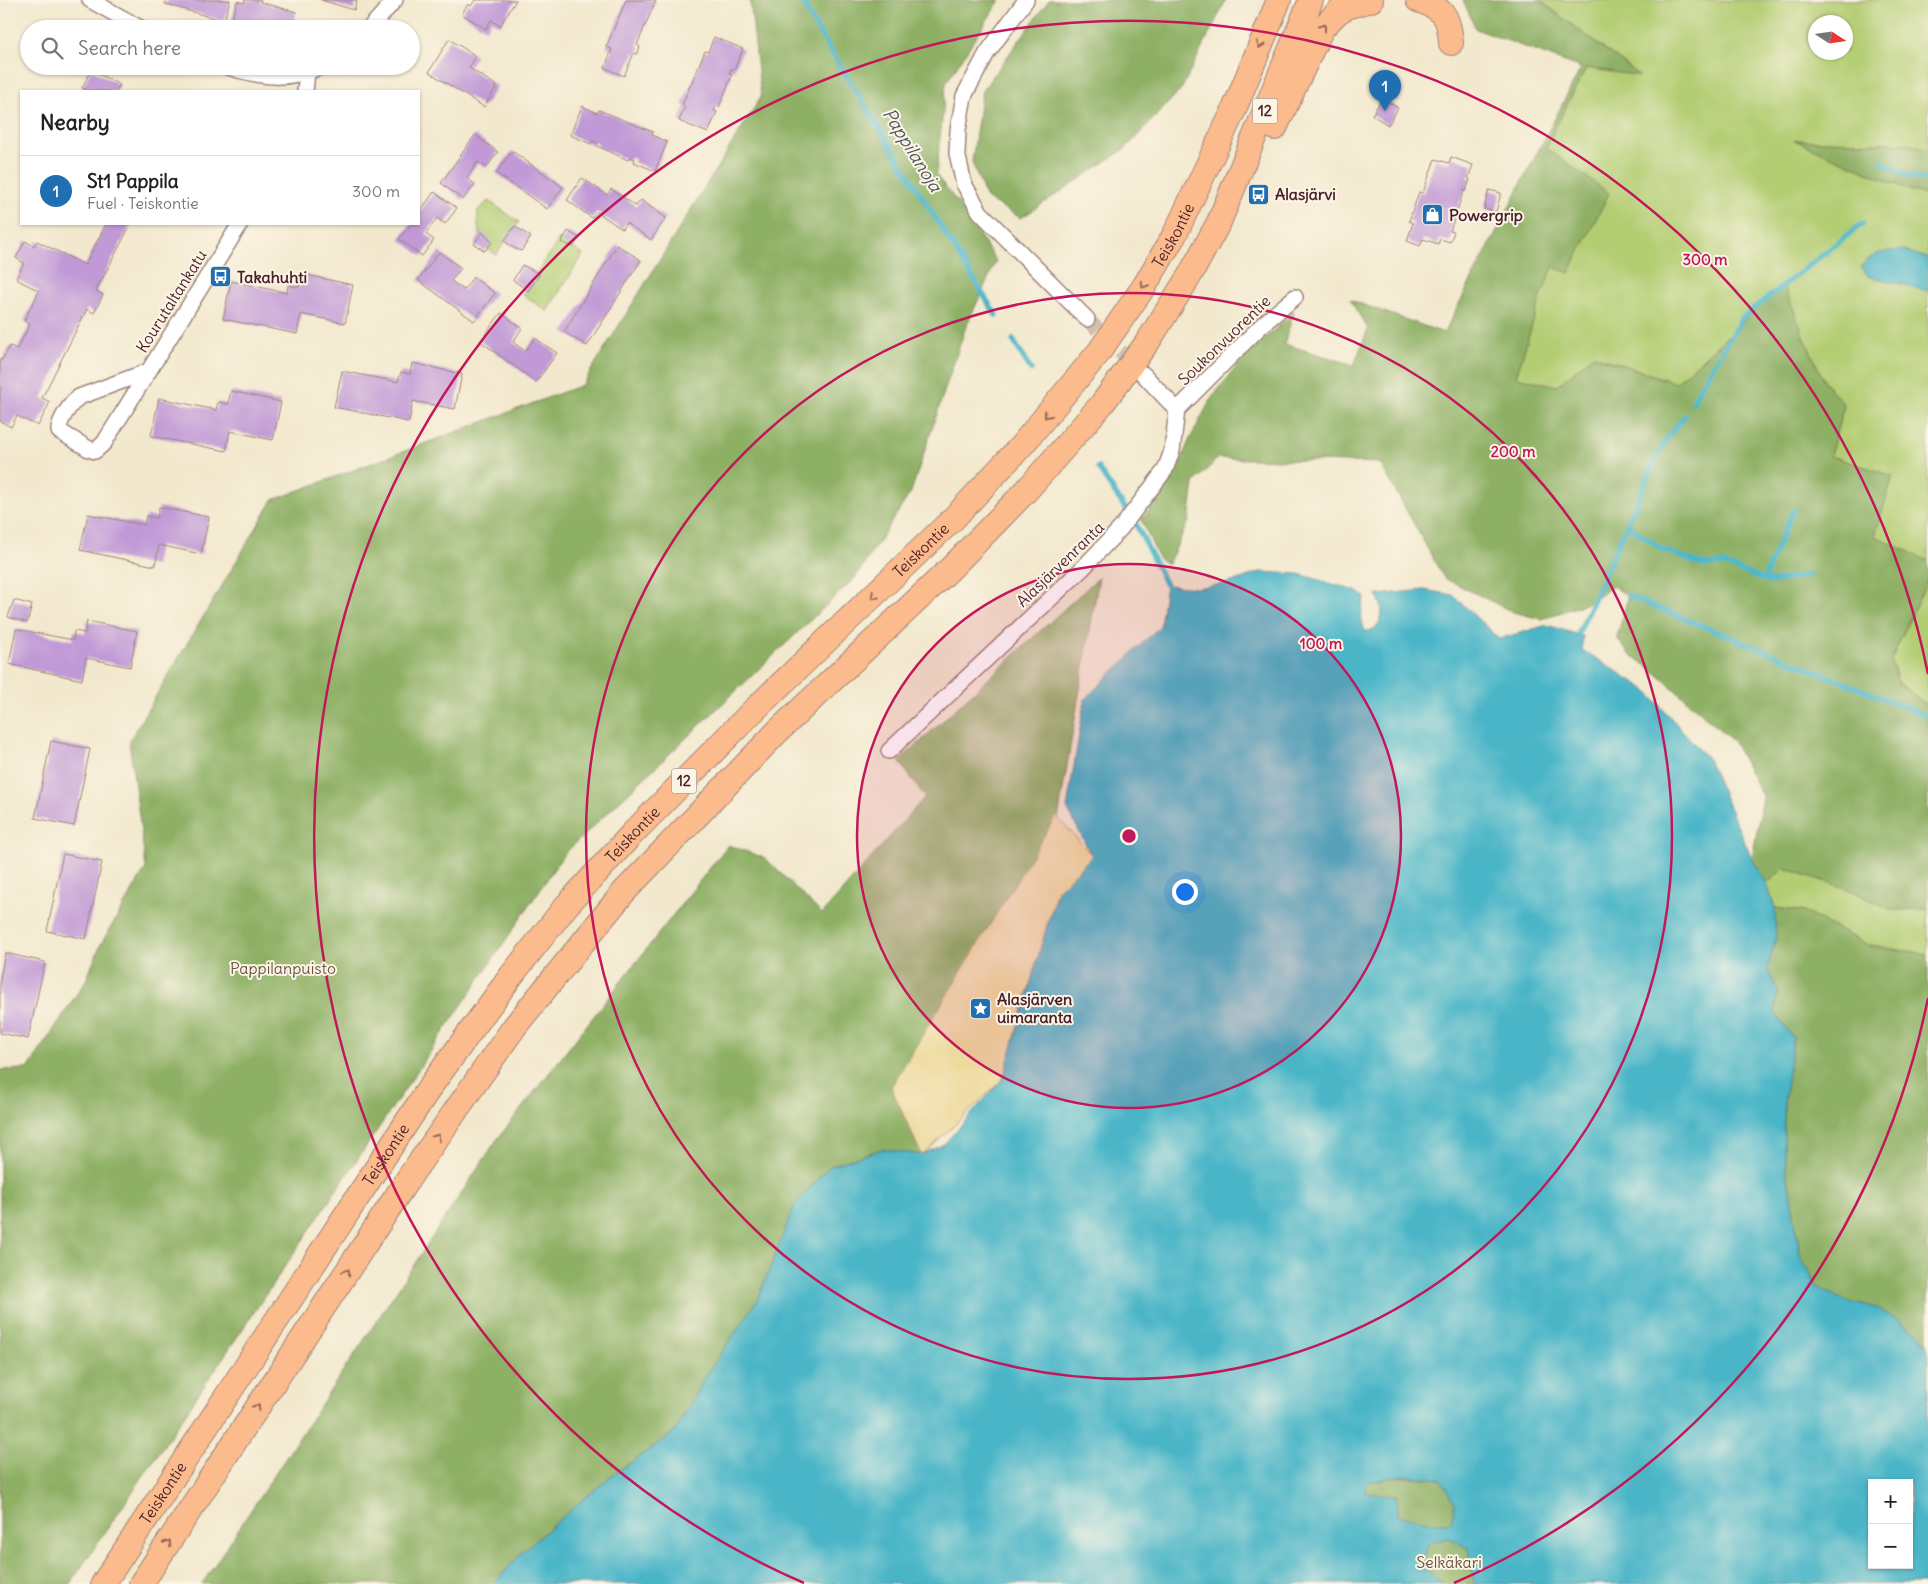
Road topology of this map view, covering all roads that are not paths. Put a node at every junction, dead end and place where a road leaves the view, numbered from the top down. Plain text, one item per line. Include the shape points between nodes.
1 (90, 0) edge
2 (395, 0) edge
3 (1026, 0) edge
4 (1279, 0) edge
5 (1311, 0) edge
6 (1371, 0) edge
7 (1418, 0) edge
8 (126, 20) edge
9 (377, 20) edge
10 (1451, 42) dead end
11 (261, 75) edge
12 (295, 75) edge
13 (307, 75) edge
14 (306, 90) edge
15 (1219, 222) junction
16 (239, 225) edge
17 (1295, 297) dead end
18 (1087, 319) tunnel mouth
19 (149, 371) junction
20 (1143, 374) tunnel mouth
21 (1177, 410) junction
22 (889, 751) dead end
23 (103, 1584) edge
24 (141, 1584) edge

1 - 8 street
2 - 9 street
3 - 18 street via 987,52 964,96 957,153 964,184 980,212
4 -> 23 highway, Teiskontie / 12 via 1233,112 1175,234 1099,352 1022,445 953,519 749,715 567,905 432,1084
5 - 15 highway, Teiskontie / 12
15 -> 6 highway via 1239,208 1322,28 1338,12
7 - 10 highway via 1443,14 1449,24
11 - 12 street
13 - 14 street
24 -> 15 highway, Teiskontie / 12 via 408,1179 514,1026 623,893 777,732 950,569 1102,404 1149,340
16 - 19 street, Kourutaltankatu
17 - 21 street, Soukonvuorentie via 1263,324
19 - 19 street, Kourutaltankatu via 79,396 59,425 59,431 89,449 97,450
20 - 21 street
21 - 22 street, Alasjärvenranta via 1172,451 1165,470 1121,528 1082,569

